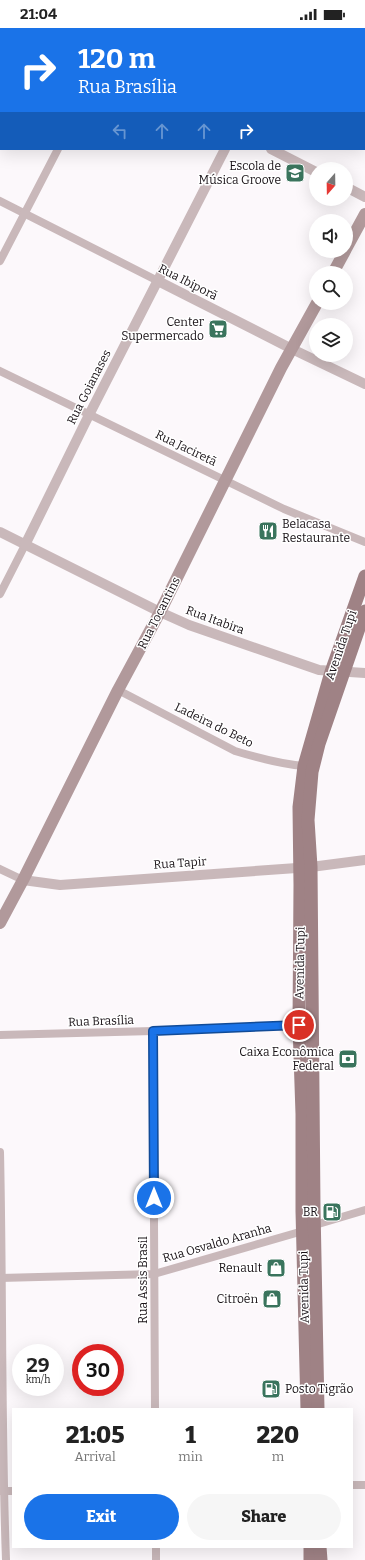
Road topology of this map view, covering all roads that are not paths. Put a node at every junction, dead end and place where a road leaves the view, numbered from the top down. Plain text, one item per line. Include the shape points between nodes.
1 (57, 150) edge
2 (224, 150) edge
3 (273, 150) edge
4 (309, 168) edge
5 (353, 191) edge
6 (365, 197) edge
7 (0, 201) edge
8 (25, 214) junction
9 (365, 214) edge
10 (353, 236) edge
11 (0, 261) edge
12 (158, 281) junction
13 (312, 310) edge
14 (292, 349) junction
15 (0, 371) edge
16 (365, 384) edge
17 (89, 415) junction
18 (225, 480) junction
19 (0, 532) edge
20 (365, 542) edge
21 (25, 545) junction
22 (365, 576) edge
23 (0, 594) edge
24 (365, 611) edge
25 (160, 612) junction
26 (337, 672) junction
27 (365, 673) edge
28 (118, 690) junction
29 (304, 766) junction
30 (365, 860) edge
31 (305, 867) junction
32 (0, 868) edge
33 (23, 880) junction
34 (0, 923) edge
35 (299, 1025) junction
36 (153, 1031) junction
37 (0, 1036) edge
38 (0, 1152) edge
39 (365, 1210) edge
40 (309, 1228) junction
41 (154, 1274) junction
42 (1, 1278) edge
43 (155, 1408) edge
44 (307, 1408) edge
45 (318, 1408) edge
46 (353, 1485) edge
47 (365, 1485) edge
48 (2, 1491) edge
49 (156, 1548) edge
50 (310, 1548) edge
51 (320, 1548) edge
52 (6, 1560) edge
53 (156, 1560) edge
54 (310, 1560) edge
55 (321, 1560) edge

1 - 8 street
2 - 12 street, Rua Goianases
3 - 4 street
5 - 6 street
7 - 8 street, Rua Ibiporã
8 - 11 street
8 - 12 street, Rua Ibiporã
9 - 10 main road
12 - 14 street, Rua Ibiporã
12 - 17 street, Rua Goianases
13 - 14 main road, Rua Tocantins
14 - 16 street, Rua Ibiporã
14 - 18 main road, Rua Tocantins
15 - 17 street, Rua Jaciretã
17 - 18 street, Rua Jaciretã
17 - 21 street, Rua Goianases
18 - 20 street, Rua Jaciretã via 284,509
18 - 25 main road, Rua Tocantins
19 - 21 street, Rua Itabira
21 - 23 street, Rua Goianases
21 - 25 street, Rua Itabira
22 - 26 main road, Avenida Tupi
24 - 26 main road, Avenida Tupi
25 - 26 street, Rua Itabira via 189,625 319,670
25 - 28 main road, Rua Tocantins
26 - 27 street, Rua Itabira
26 - 29 main road, Avenida Tupi
26 - 31 main road, Avenida Tupi via 312,772
28 - 29 street, Ladeira do Beto via 235,751 281,764
28 - 33 main road, Rua Tocantins
29 - 31 main road, Avenida Tupi via 299,806
30 - 31 street, Rua Tapir
31 - 33 street, Rua Tapir via 60,885
31 - 35 main road, Avenida Tupi
31 - 40 main road, Avenida Tupi via 314,1208
32 - 33 street, Rua Tapir
33 - 34 main road, Rua Tocantins
35 - 36 street, Rua Brasília
35 - 40 main road, Avenida Tupi via 302,1211
36 - 37 street, Rua Brasília
36 - 41 street, Rua Assis Brasil
38 - 42 street
39 - 40 street, Rua Osvaldo Aranha
40 - 41 street, Rua Osvaldo Aranha
40 - 44 main road, Avenida Tupi
40 - 45 main road, Avenida Tupi
41 - 42 street, Rua Osvaldo Aranha
41 - 43 street, Rua Assis Brasil
42 - 48 street
46 - 47 street
48 - 52 street
49 - 53 street
50 - 54 main road
51 - 55 main road

